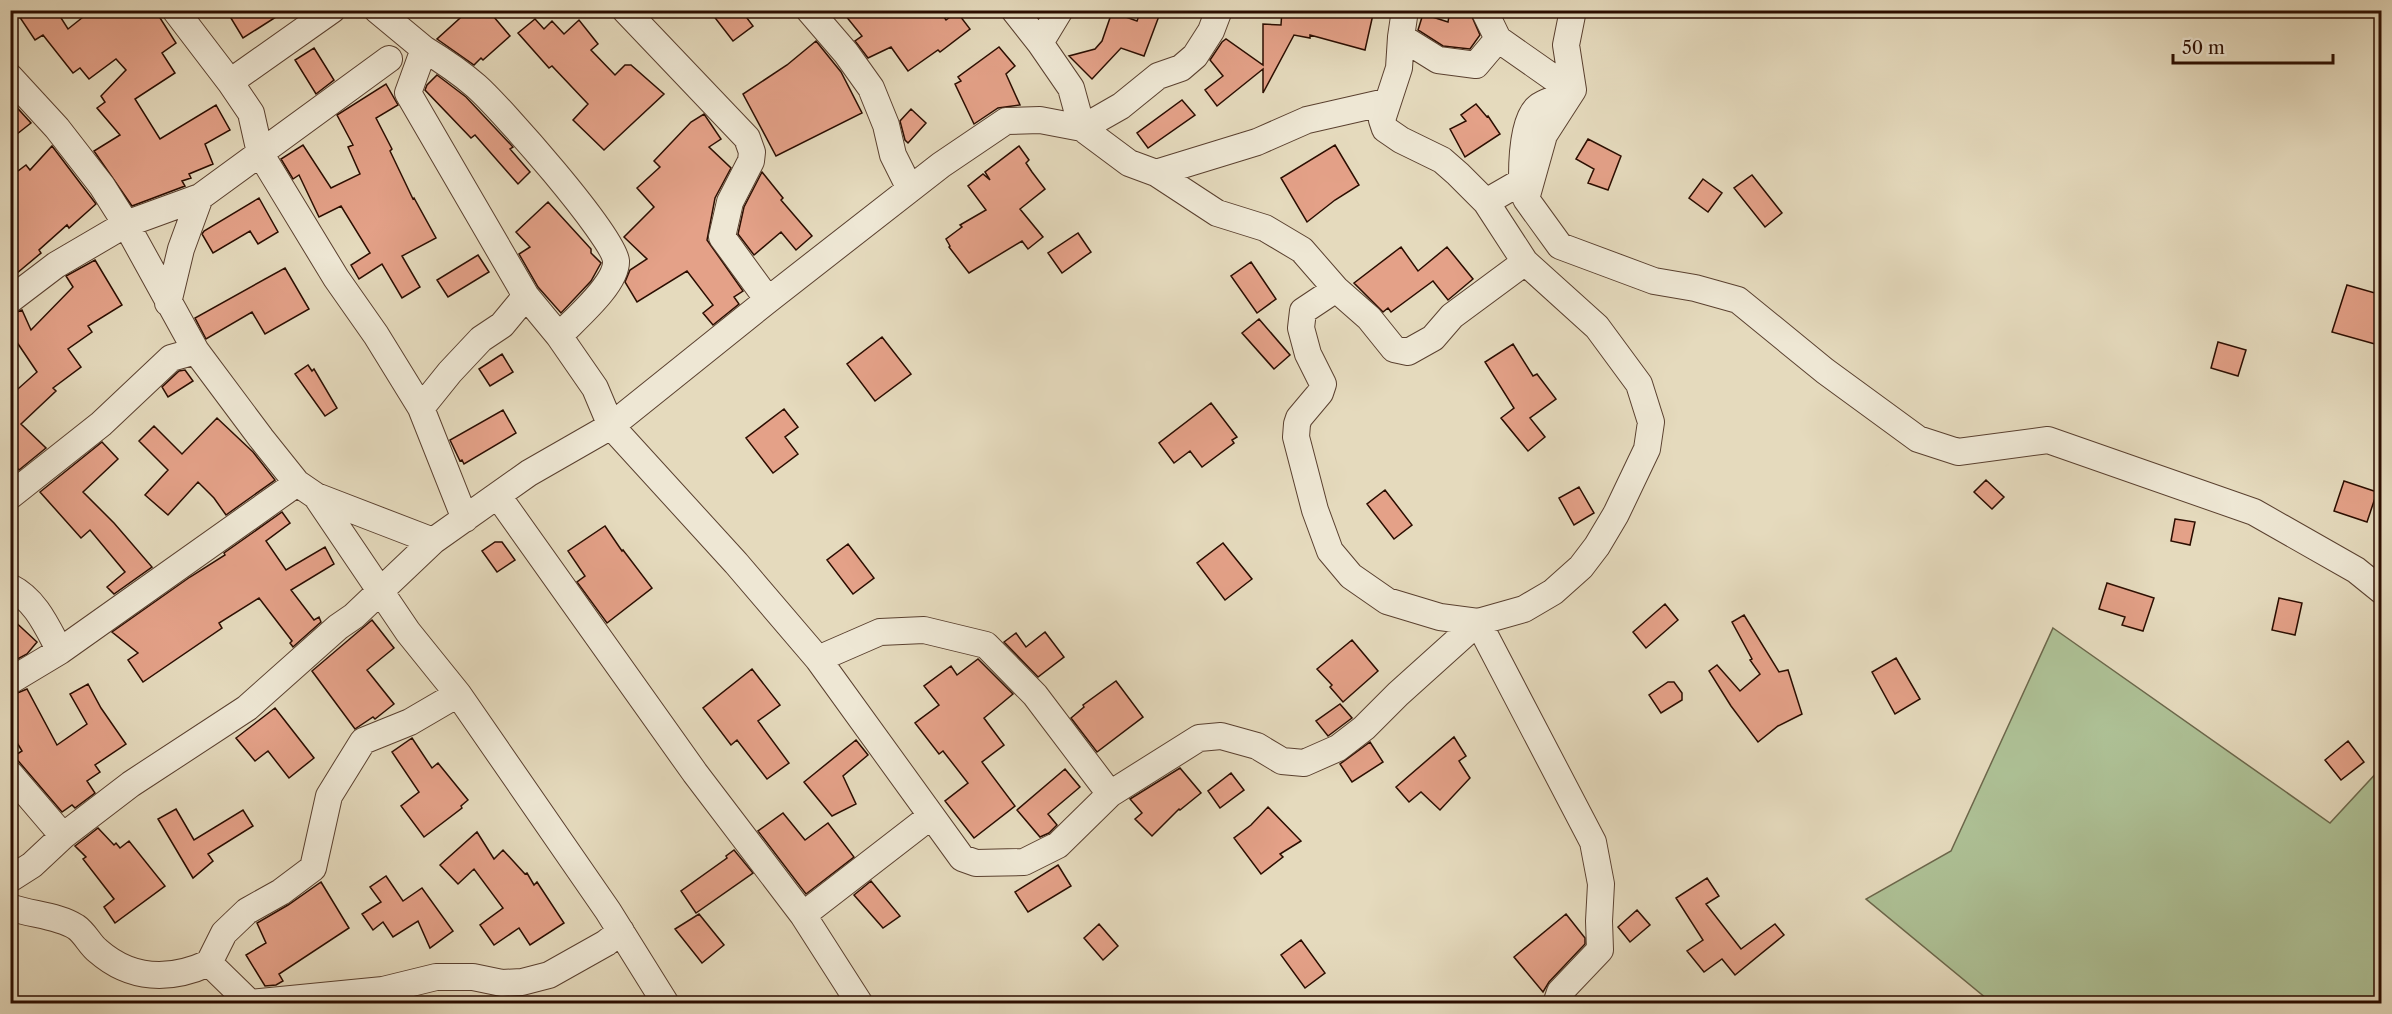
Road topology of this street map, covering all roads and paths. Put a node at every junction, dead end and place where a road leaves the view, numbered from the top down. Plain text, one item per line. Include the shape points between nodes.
1 (175, 10) edge
2 (332, 10) edge
3 (625, 10) edge
4 (810, 10) edge
5 (1014, 10) edge
6 (1060, 10) edge
7 (1219, 10) edge
8 (1405, 10) edge
9 (1485, 10) edge
10 (1572, 10) edge
11 (386, 15) edge
12 (1401, 37) junction
13 (1498, 39) junction
14 (1040, 43) junction
15 (424, 48) junction
16 (388, 59) junction
17 (10, 77) edge
18 (230, 82) junction
19 (408, 93) junction
20 (1386, 102) junction
21 (1082, 128) junction
22 (260, 153) junction
23 (1156, 173) junction
24 (910, 189) junction
25 (200, 197) junction
26 (1486, 202) junction
27 (126, 224) junction
28 (1525, 262) junction
29 (1336, 289) junction
30 (526, 296) junction
31 (11, 298) edge
32 (768, 300) junction
33 (168, 303) junction
34 (559, 336) junction
35 (196, 351) junction
36 (421, 408) junction
37 (611, 426) junction
38 (307, 490) junction
39 (10, 496) edge
40 (498, 496) junction
41 (465, 519) junction
42 (433, 541) junction
43 (10, 587) edge
44 (380, 591) junction
45 (2382, 591) edge
46 (1478, 622) junction
47 (60, 651) junction
48 (818, 659) junction
49 (10, 681) edge
50 (458, 694) junction
51 (10, 774) edge
52 (1110, 794) junction
53 (931, 816) junction
54 (63, 836) junction
55 (10, 879) edge
56 (10, 907) edge
57 (803, 915) junction
58 (621, 931) junction
59 (209, 963) junction
60 (666, 1004) edge
61 (860, 1004) edge
62 (1557, 1004) edge

1 - 18 street
2 - 18 street
3 - 32 street via 747,138 751,161 729,202 722,237
4 - 24 street via 871,88 893,155
5 - 14 street
6 - 14 street
7 - 21 street via 1211,32 1195,56 1181,68 1158,76 1120,106
8 - 12 street
9 - 13 street
10 - 45 street via 1566,45 1573,90 1544,135 1526,199 1560,246 1654,281 1738,300 1825,371 1918,439 1958,452 2048,440 2254,512 2356,570
11 - 15 street
11 - 16 street
12 - 13 street via 1438,60 1476,65
12 - 20 street via 1399,68
13 - 26 street via 1561,84 1563,92 1536,108 1532,116 1525,136 1519,183
14 - 21 street via 1071,88
15 - 19 street
15 - 34 street via 477,87 575,198 612,251 615,261 611,281
16 - 19 street
16 - 22 street
17 - 27 street via 57,128
18 - 22 street via 251,113
19 - 30 street
20 - 23 street via 1307,120 1257,142
20 - 26 street via 1382,120 1385,129 1442,160
21 - 23 street via 1129,163
21 - 24 street via 1040,120 1006,121
22 - 25 street
22 - 36 street
23 - 29 street via 1217,213 1265,228 1302,250
24 - 32 street
25 - 27 street
25 - 33 street via 181,249
26 - 28 street
27 - 31 street via 56,265
27 - 33 street
28 - 29 street via 1452,316 1433,338 1408,352 1394,349 1369,318
28 - 46 street via 1597,327 1639,384 1651,422 1650,431 1647,449 1616,514 1581,567 1524,609
29 - 46 street via 1303,310 1301,328 1308,354 1323,384 1299,418 1296,430 1298,450 1330,551 1351,576 1387,601 1440,617
30 - 34 street
30 - 36 street via 502,325 481,339 450,372
32 - 37 street
33 - 35 street
34 - 37 street via 595,388
35 - 38 street via 261,438
35 - 39 street via 171,358 101,424
36 - 41 street
37 - 40 street
37 - 48 street
38 - 42 street
38 - 44 street
38 - 47 street
40 - 41 street
40 - 57 street via 688,763
41 - 42 street
42 - 44 street
43 - 47 street via 23,593 39,612
44 - 50 street
44 - 54 street via 247,708 131,784
46 - 52 street via 1338,748 1304,763 1282,761 1257,746 1221,736 1199,738
46 - 62 street via 1593,842 1601,884 1600,951 1560,992
47 - 49 street
48 - 52 street via 880,632 924,630 986,645 1035,695
48 - 53 street
50 - 58 street
50 - 59 street via 410,722 363,741 329,796 313,868 247,911 224,933
51 - 54 street
52 - 53 street via 1058,845 1024,862 976,863 962,858
53 - 57 street
54 - 55 street
56 - 59 street via 77,928 119,967 146,976 192,971
57 - 61 street
58 - 59 street via 549,975 502,984 473,977 436,977 383,990 250,1003
58 - 60 street

